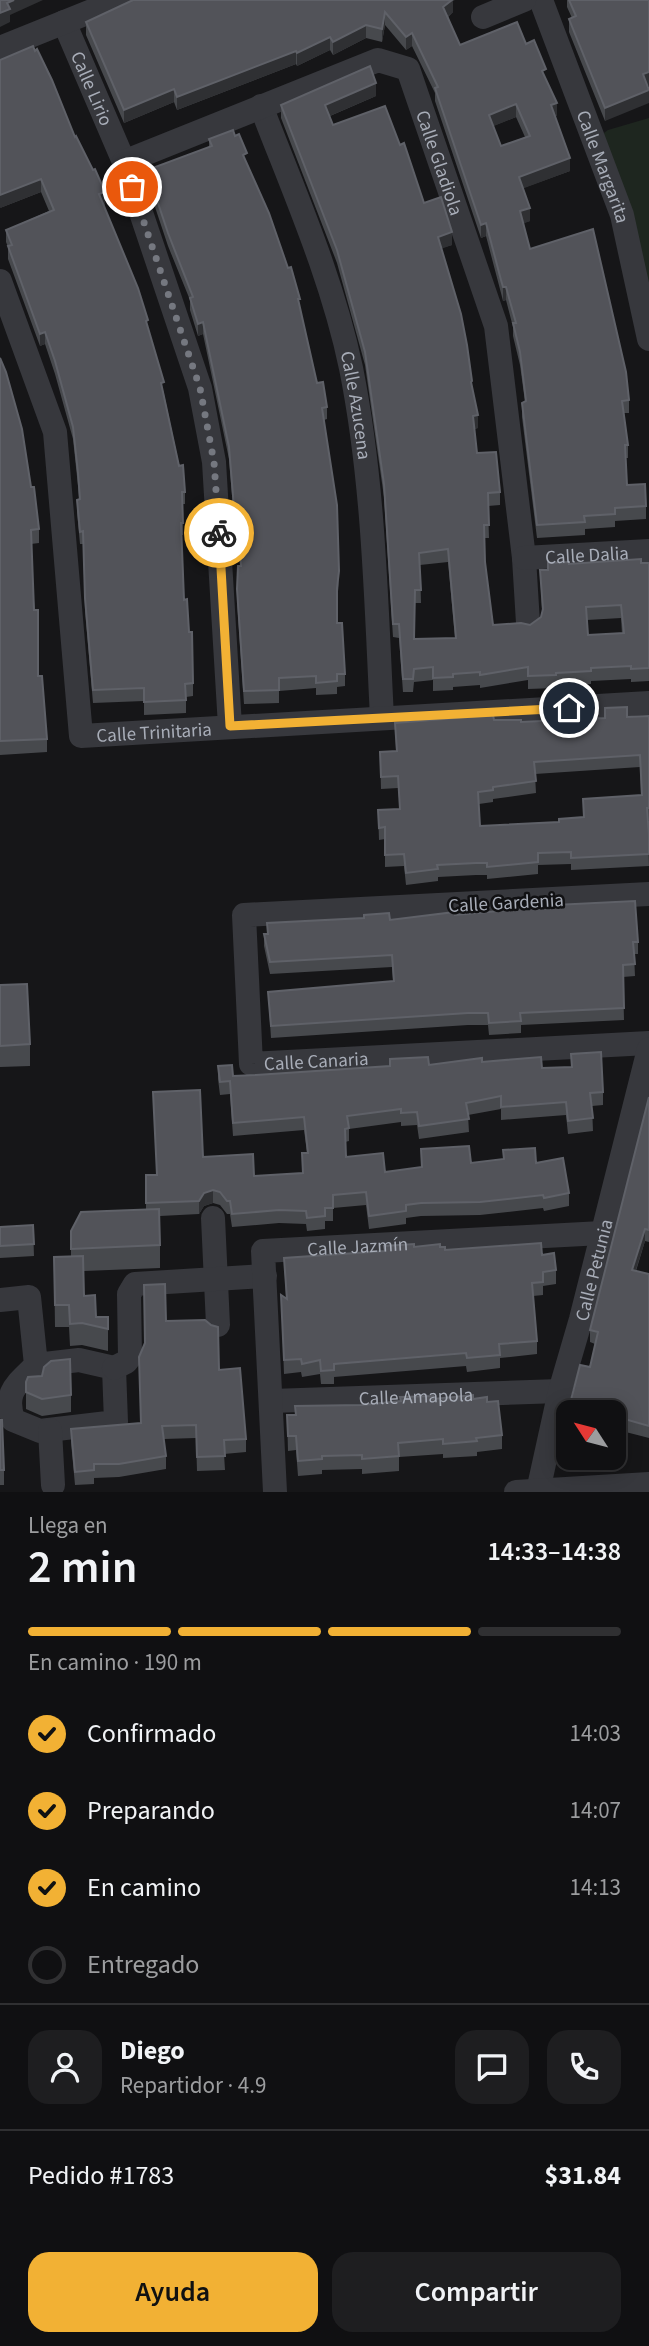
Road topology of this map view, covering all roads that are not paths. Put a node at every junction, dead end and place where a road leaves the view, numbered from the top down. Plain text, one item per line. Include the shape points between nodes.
1 (119, 0) edge
2 (524, 0) edge
3 (541, 0) edge
4 (483, 18) dead end
5 (64, 22) junction
6 (0, 48) edge
7 (261, 106) junction
8 (124, 162) junction
9 (0, 281) edge
10 (649, 339) edge
11 (649, 551) edge
12 (524, 558) junction
13 (528, 623) edge
14 (649, 703) edge
15 (382, 718) junction
16 (230, 726) junction
17 (649, 894) edge
18 (364, 909) joint
19 (649, 1043) edge
20 (649, 1049) edge
21 (213, 1217) dead end
22 (602, 1233) junction
23 (265, 1276) junction
24 (216, 1280) junction
25 (0, 1300) edge
26 (218, 1325) edge
27 (36, 1365) junction
28 (114, 1368) junction
29 (560, 1391) junction
30 (272, 1401) junction
31 (4, 1405) edge
32 (50, 1430) junction
33 (649, 1484) edge
34 (53, 1485) dead end
35 (583, 1490) edge
36 (527, 1491) edge
37 (275, 1492) edge

1 - 5 street
2 - 4 street
3 - 10 street, Calle Margarita via 622,215
5 - 6 street
5 - 8 street, Calle Lirio
7 - 8 street, Calle Gladiola
7 - 12 street, Calle Gladiola via 378,60 408,69 496,326
7 - 15 street, Calle Azucena via 326,273 351,368 371,506
8 - 16 street, Calle Lirio via 200,388 214,462
9 - 16 street, Calle Trinitaria via 55,432 81,736
11 - 12 street, Calle Dalia
12 - 13 street
14 - 15 street, Calle Trinitaria
15 - 16 street, Calle Trinitaria
17 - 18 street, Calle Gardenia
18 - 19 street, Calle Canaria via 244,915 251,1064
20 - 22 street, Calle Petunia
21 - 24 street
22 - 23 street, Calle Jazmín via 263,1251
22 - 29 street, Calle Petunia
23 - 24 street
23 - 30 street, Calle Jazmín
24 - 26 street
24 - 28 street via 135,1284 129,1294 130,1357
25 - 27 street via 29,1297
27 - 28 street via 79,1360
27 - 31 street
28 - 32 street via 116,1422
29 - 30 street, Calle Amapola
29 - 36 street, Calle Petunia
30 - 37 street, Calle Jazmín
31 - 32 street via 13,1420 40,1431
32 - 34 street
33 - 35 street
35 - 36 street

